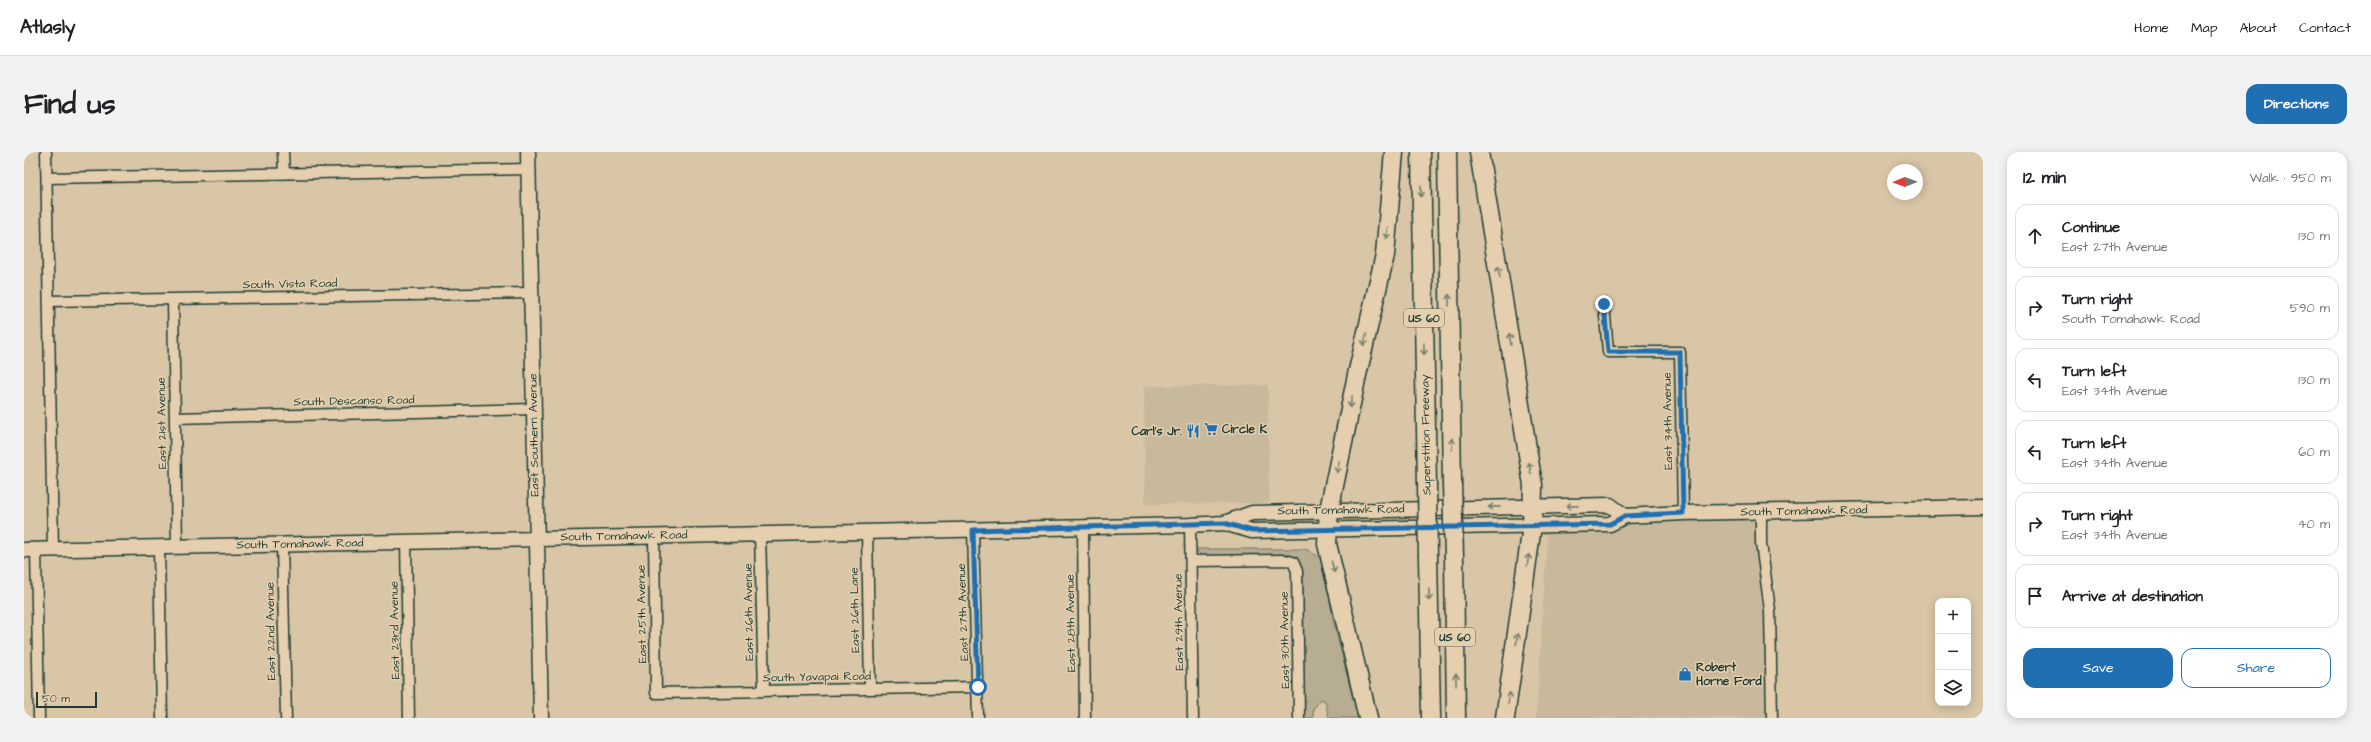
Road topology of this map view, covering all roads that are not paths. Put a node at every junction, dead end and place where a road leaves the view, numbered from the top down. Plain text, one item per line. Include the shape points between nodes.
1 (46, 152) edge
2 (283, 152) edge
3 (528, 152) edge
4 (1394, 152) edge
5 (1421, 152) edge
6 (1447, 152) edge
7 (1479, 152) edge
8 (528, 169) junction
9 (284, 174) junction
10 (47, 178) junction
11 (531, 293) junction
12 (172, 299) junction
13 (49, 301) junction
14 (1604, 304) dead end
15 (534, 410) junction
16 (175, 418) junction
17 (1533, 506) junction
18 (1983, 507) edge
19 (1329, 510) junction
20 (1761, 512) junction
21 (1683, 513) junction
22 (1625, 516) junction
23 (1224, 523) junction
24 (1190, 525) junction
25 (1532, 526) junction
26 (1083, 527) junction
27 (1328, 529) junction
28 (973, 530) junction
29 (867, 532) junction
30 (760, 534) junction
31 (654, 535) junction
32 (537, 538) junction
33 (406, 542) junction
34 (282, 544) junction
35 (159, 547) junction
36 (177, 547) junction
37 (30, 549) edge
38 (53, 549) junction
39 (1191, 561) junction
40 (978, 687) junction
41 (870, 689) junction
42 (764, 691) junction
43 (656, 693) joint
44 (39, 718) edge
45 (162, 718) edge
46 (286, 718) edge
47 (410, 718) edge
48 (541, 718) edge
49 (978, 718) edge
50 (1085, 718) edge
51 (1193, 718) edge
52 (1299, 718) edge
53 (1368, 718) edge
54 (1431, 718) edge
55 (1456, 718) edge
56 (1505, 718) edge
57 (1772, 718) edge

1 - 10 street
2 - 9 street
3 - 8 main road, East Southern Avenue
4 -> 19 highway via 1385,255
5 -> 54 highway, Superstition Freeway / US 60, bridge
55 -> 6 highway, US 60, bridge
17 -> 7 highway via 1533,485
8 - 9 street
8 - 11 main road, East Southern Avenue
9 - 10 street
10 - 13 street
11 - 12 street, South Vista Road
11 - 15 main road, East Southern Avenue
12 - 13 street, South Vista Road
12 - 16 street, East 21st Avenue
13 - 38 street
14 - 21 street, East 34th Avenue via 1608,352 1680,352
15 - 16 street, South Descanso Road
15 - 32 main road, East Southern Avenue
16 - 36 street, East 21st Avenue
17 -> 19 main road, South Tomahawk Road
22 -> 17 main road, South Tomahawk Road via 1610,505
17 - 25 highway
18 - 20 main road, South Tomahawk Road
19 - 23 main road, South Tomahawk Road via 1252,513
19 - 27 highway
20 - 21 main road, South Tomahawk Road
20 - 57 street via 1762,549 1770,610
21 - 22 main road, South Tomahawk Road
22 - 25 main road, South Tomahawk Road via 1610,524
23 - 24 main road, South Tomahawk Road
23 - 27 main road, South Tomahawk Road via 1252,531
24 - 26 main road, South Tomahawk Road
24 - 39 street, East 29th Avenue
25 - 27 main road, South Tomahawk Road
56 -> 25 highway
26 - 28 main road, South Tomahawk Road
26 - 50 street, East 28th Avenue
27 -> 53 highway via 1327,544
28 - 29 main road, South Tomahawk Road
28 - 40 street, East 27th Avenue
29 - 30 main road, South Tomahawk Road
29 - 41 street, East 26th Lane
30 - 31 main road, South Tomahawk Road
30 - 42 street, East 26th Avenue
31 - 32 main road, South Tomahawk Road
31 - 43 street, East 25th Avenue
32 - 33 main road, South Tomahawk Road
32 - 48 main road, East Southern Avenue
33 - 34 main road, South Tomahawk Road
33 - 47 street, East 23rd Avenue
34 - 36 main road, South Tomahawk Road
34 - 46 street, East 22nd Avenue
35 - 36 main road, South Tomahawk Road
35 - 38 main road, South Tomahawk Road
35 - 45 street
37 - 38 main road, South Tomahawk Road
37 - 44 street
39 - 51 street, East 29th Avenue
39 - 52 street, East 30th Avenue via 1293,562 1297,571
40 - 41 street, South Yavapai Road
40 - 49 street, East 27th Avenue
41 - 42 street, South Yavapai Road
42 - 43 street, South Yavapai Road

